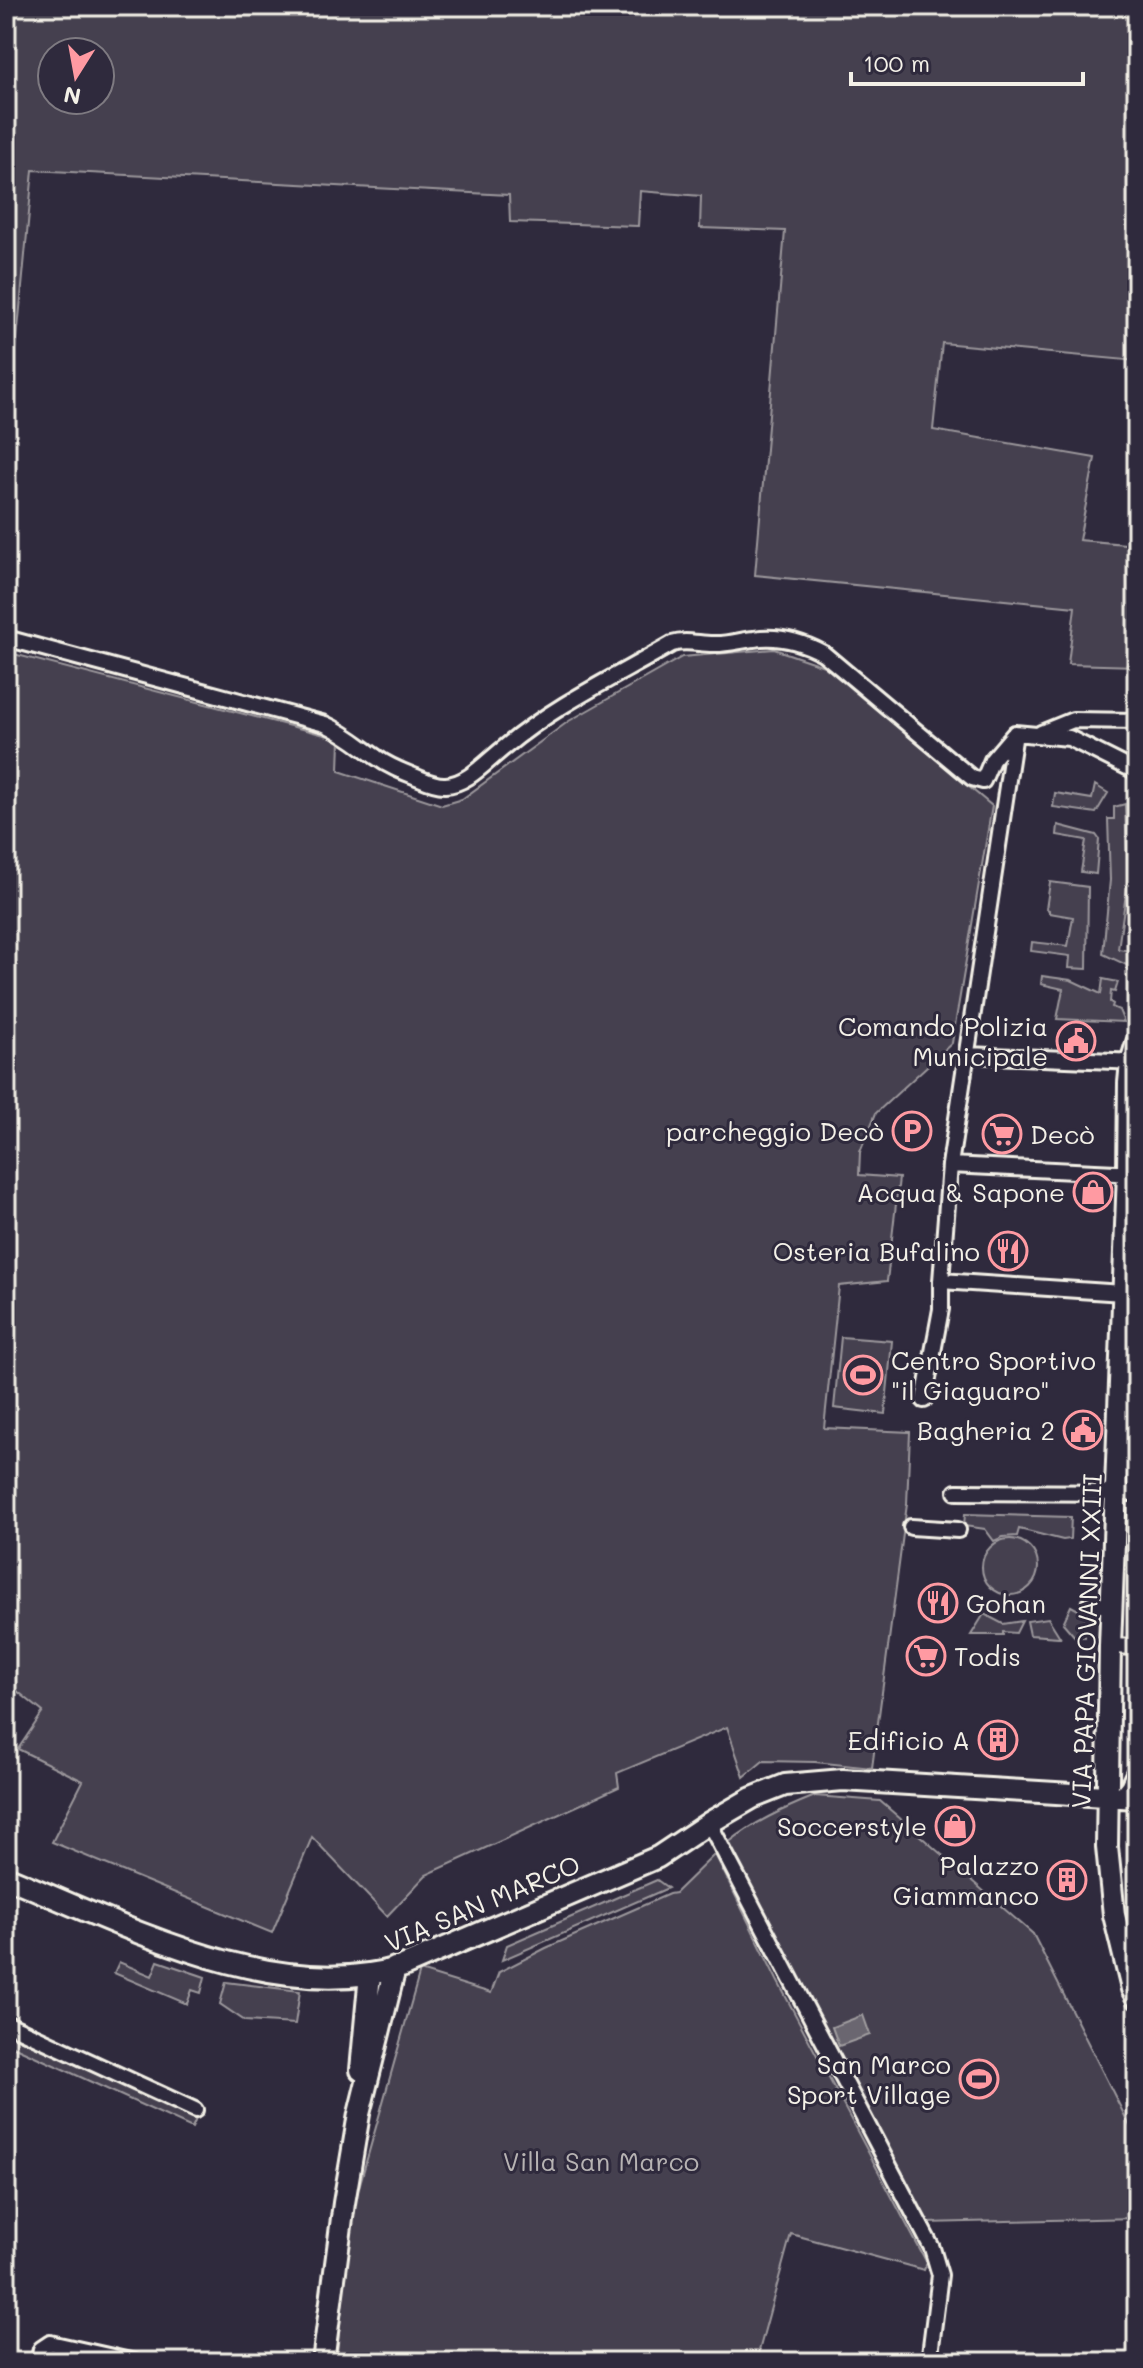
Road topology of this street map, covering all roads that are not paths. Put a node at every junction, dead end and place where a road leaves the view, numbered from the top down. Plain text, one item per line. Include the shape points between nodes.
1 (6, 638) edge
2 (1137, 721) edge
3 (1015, 733) junction
4 (1040, 734) junction
5 (1137, 772) edge
6 (968, 1055) junction
7 (1135, 1056) edge
8 (950, 1165) junction
9 (1132, 1173) edge
10 (941, 1281) junction
11 (1129, 1293) edge
12 (924, 1400) dead end
13 (956, 1492) dead end
14 (1127, 1493) edge
15 (911, 1527) dead end
16 (958, 1530) dead end
17 (1090, 1604) dead end
18 (1112, 1606) junction
19 (1110, 1646) junction
20 (1137, 1647) edge
21 (1137, 1774) edge
22 (1122, 1797) edge
23 (709, 1823) junction
24 (6, 1877) edge
25 (395, 1968) junction
26 (370, 1974) junction
27 (1137, 1998) edge
28 (6, 2023) edge
29 (195, 2110) dead end
30 (359, 2114) junction
31 (38, 2362) edge
32 (135, 2362) edge
33 (323, 2362) edge
34 (929, 2362) edge

1 - 3 street via 325,724 394,768 444,786 464,779 576,698 681,641 712,645 774,638 823,653 972,778 983,781 992,760
2 - 4 street via 1073,720
3 - 4 street
3 - 6 street
4 - 5 street via 1069,738
6 - 7 street
6 - 8 street
7 - 9 street, VIA PAPA GIOVANNI XXIII
8 - 9 street
8 - 10 street
9 - 11 street, VIA PAPA GIOVANNI XXIII
10 - 11 street
10 - 12 street
11 - 14 street, VIA PAPA GIOVANNI XXIII
13 - 14 street
14 - 18 street, VIA PAPA GIOVANNI XXIII
15 - 16 street
17 - 18 street
18 - 19 street, VIA PAPA GIOVANNI XXIII
19 - 20 street
19 - 22 street, VIA PAPA GIOVANNI XXIII
21 - 22 street
22 - 23 street, VIA SAN MARCO via 843,1780 785,1785
22 - 27 street, VIA PAPA GIOVANNI XXIII via 1107,1847 1114,1915
23 - 25 street, VIA SAN MARCO via 658,1857
23 - 34 street via 939,2264
24 - 26 street, VIA SAN MARCO via 191,1953 290,1973 339,1978
25 - 26 street, VIA SAN MARCO
25 - 30 street
26 - 30 street
28 - 29 street
30 - 33 street
31 - 32 street via 41,2349 50,2343

